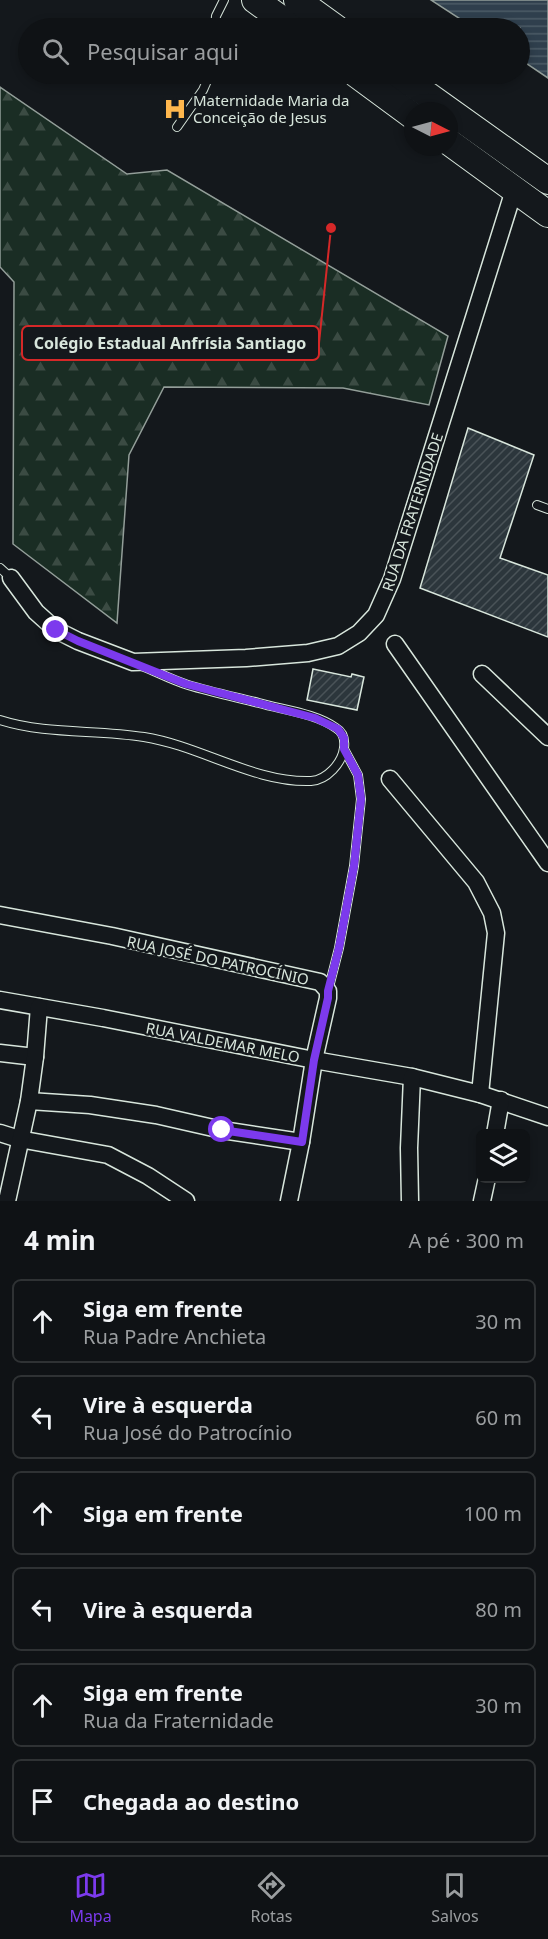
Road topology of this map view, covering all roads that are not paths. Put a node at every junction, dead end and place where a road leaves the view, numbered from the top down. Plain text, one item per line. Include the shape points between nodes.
1 (224, 0) edge
2 (255, 0) edge
3 (297, 0) edge
4 (216, 18) edge
5 (280, 18) edge
6 (322, 18) edge
7 (205, 84) edge
8 (370, 84) edge
9 (412, 84) edge
10 (404, 109) edge
11 (177, 127) dead end
12 (458, 149) edge
13 (548, 181) edge
14 (514, 190) junction
15 (548, 214) edge
16 (537, 505) dead end
17 (548, 509) edge
18 (5, 573) edge
19 (395, 644) dead end
20 (133, 662) junction
21 (482, 674) dead end
22 (0, 720) edge
23 (548, 737) edge
24 (344, 749) junction
25 (390, 778) dead end
26 (548, 863) edge
27 (0, 915) edge
28 (328, 991) junction
29 (0, 1000) edge
30 (39, 1008) junction
31 (0, 1053) edge
32 (35, 1057) junction
33 (314, 1060) junction
34 (412, 1077) junction
35 (480, 1094) junction
36 (501, 1100) junction
37 (29, 1101) junction
38 (548, 1116) edge
39 (496, 1129) edge
40 (0, 1133) edge
41 (19, 1139) junction
42 (302, 1142) junction
43 (486, 1183) edge
44 (6, 1201) edge
45 (186, 1201) edge
46 (289, 1201) edge
47 (411, 1201) edge
48 (482, 1201) edge

1 - 4 lane
2 - 5 main road
3 - 6 main road
7 - 11 lane
8 - 10 main road
9 - 13 main road
12 - 14 main road
14 - 15 main road
14 - 20 street, RUA DA FRATERNIDADE via 392,579 376,615 359,633 338,646 308,652
16 - 17 lane
18 - 20 street, RUA DA FRATERNIDADE via 56,630
19 - 26 street
20 - 24 lane via 186,684 315,718 338,729 344,738
21 - 23 street
22 - 24 lane via 47,731 144,737 282,779 314,781 340,762
24 - 28 lane via 358,775 361,799 354,866
25 - 35 street via 476,882 492,913 496,933
27 - 28 street, RUA JOSÉ DO PATROCÍNIO via 320,982
28 - 33 street, RUA JOSÉ DO PATROCÍNIO
29 - 30 street, RUA VALDEMAR MELO
30 - 32 street
30 - 33 street, RUA VALDEMAR MELO
31 - 32 street
32 - 37 street
33 - 34 street, RUA VALDEMAR MELO
33 - 42 street, RUA JOSÉ DO PATROCÍNIO
34 - 35 street, RUA VALDEMAR MELO
34 - 47 street
35 - 36 street, RUA VALDEMAR MELO
36 - 38 street, RUA VALDEMAR MELO
36 - 39 street
37 - 41 street
37 - 42 street via 90,1105
40 - 41 street
41 - 44 street
41 - 45 street via 108,1155
42 - 46 street, RUA JOSÉ DO PATROCÍNIO
43 - 48 street

